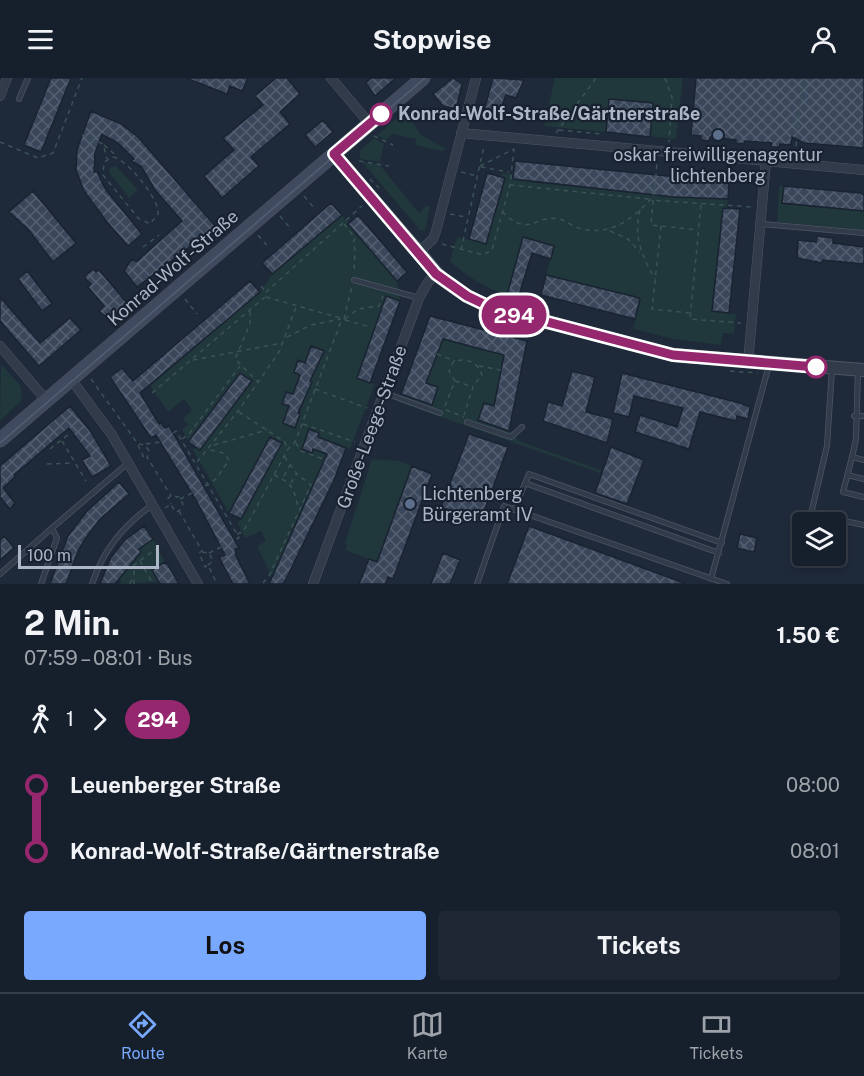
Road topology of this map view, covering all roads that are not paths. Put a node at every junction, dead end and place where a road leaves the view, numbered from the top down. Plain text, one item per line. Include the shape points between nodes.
1 (7, 78) edge
2 (28, 78) edge
3 (331, 78) edge
4 (423, 78) edge
5 (476, 78) edge
6 (0, 96) edge
7 (20, 99) dead end
8 (371, 130) junction
9 (461, 133) junction
10 (334, 154) junction
11 (766, 161) junction
12 (864, 170) edge
13 (761, 224) junction
14 (864, 233) edge
15 (418, 252) junction
16 (436, 274) junction
17 (354, 280) road end
18 (419, 298) junction
19 (0, 346) edge
20 (748, 363) junction
21 (769, 365) junction
22 (832, 368) junction
23 (861, 370) edge
24 (71, 380) junction
25 (385, 393) junction
26 (46, 400) junction
27 (442, 411) road end
28 (855, 416) junction
29 (864, 416) edge
30 (467, 422) road end
31 (855, 426) junction
32 (522, 427) dead end
33 (864, 427) edge
34 (856, 439) junction
35 (0, 440) edge
36 (864, 441) edge
37 (852, 457) junction
38 (864, 460) edge
39 (128, 463) junction
40 (847, 476) junction
41 (864, 479) edge
42 (525, 483) junction
43 (864, 497) edge
44 (152, 506) junction
45 (514, 510) junction
46 (864, 525) edge
47 (52, 528) junction
48 (722, 543) junction
49 (719, 553) junction
50 (0, 574) edge
51 (711, 579) junction
52 (41, 583) edge
53 (92, 584) edge
54 (198, 584) edge
55 (313, 584) edge
56 (477, 584) edge
57 (727, 584) edge

1 - 6 street
2 - 7 lane
3 - 8 street
4 - 8 main road, Konrad-Wolf-Straße
5 - 9 street
8 - 10 main road, Konrad-Wolf-Straße
9 - 11 street
9 - 15 street via 436,231
10 - 15 street
10 - 24 main road, Konrad-Wolf-Straße
11 - 12 street
11 - 13 street
13 - 14 lane
13 - 20 street
15 - 16 street
16 - 18 street, Große-Leege-Straße
16 - 20 street via 467,296 518,316 673,355
17 - 18 lane
18 - 25 street, Große-Leege-Straße
19 - 26 street
20 - 21 street
21 - 22 street
21 - 48 lane
22 - 23 street
22 - 46 lane via 827,446 811,514
23 - 28 lane
24 - 26 main road, Konrad-Wolf-Straße
24 - 39 street via 99,415
25 - 27 lane
25 - 55 street, Große-Leege-Straße
26 - 35 main road, Konrad-Wolf-Straße
28 - 29 lane
28 - 31 lane
30 - 32 lane via 511,437
31 - 33 lane
31 - 34 lane
34 - 36 lane
34 - 37 lane
37 - 38 lane
37 - 40 lane
39 - 44 street
39 - 47 lane
40 - 41 lane
40 - 43 lane via 843,492
42 - 45 lane
42 - 48 lane via 530,474
42 - 49 lane
44 - 53 lane via 107,548
44 - 54 street via 167,541
45 - 51 lane
45 - 56 lane via 504,506
47 - 50 lane
47 - 52 lane via 57,538
48 - 49 lane
49 - 51 lane
51 - 57 lane

